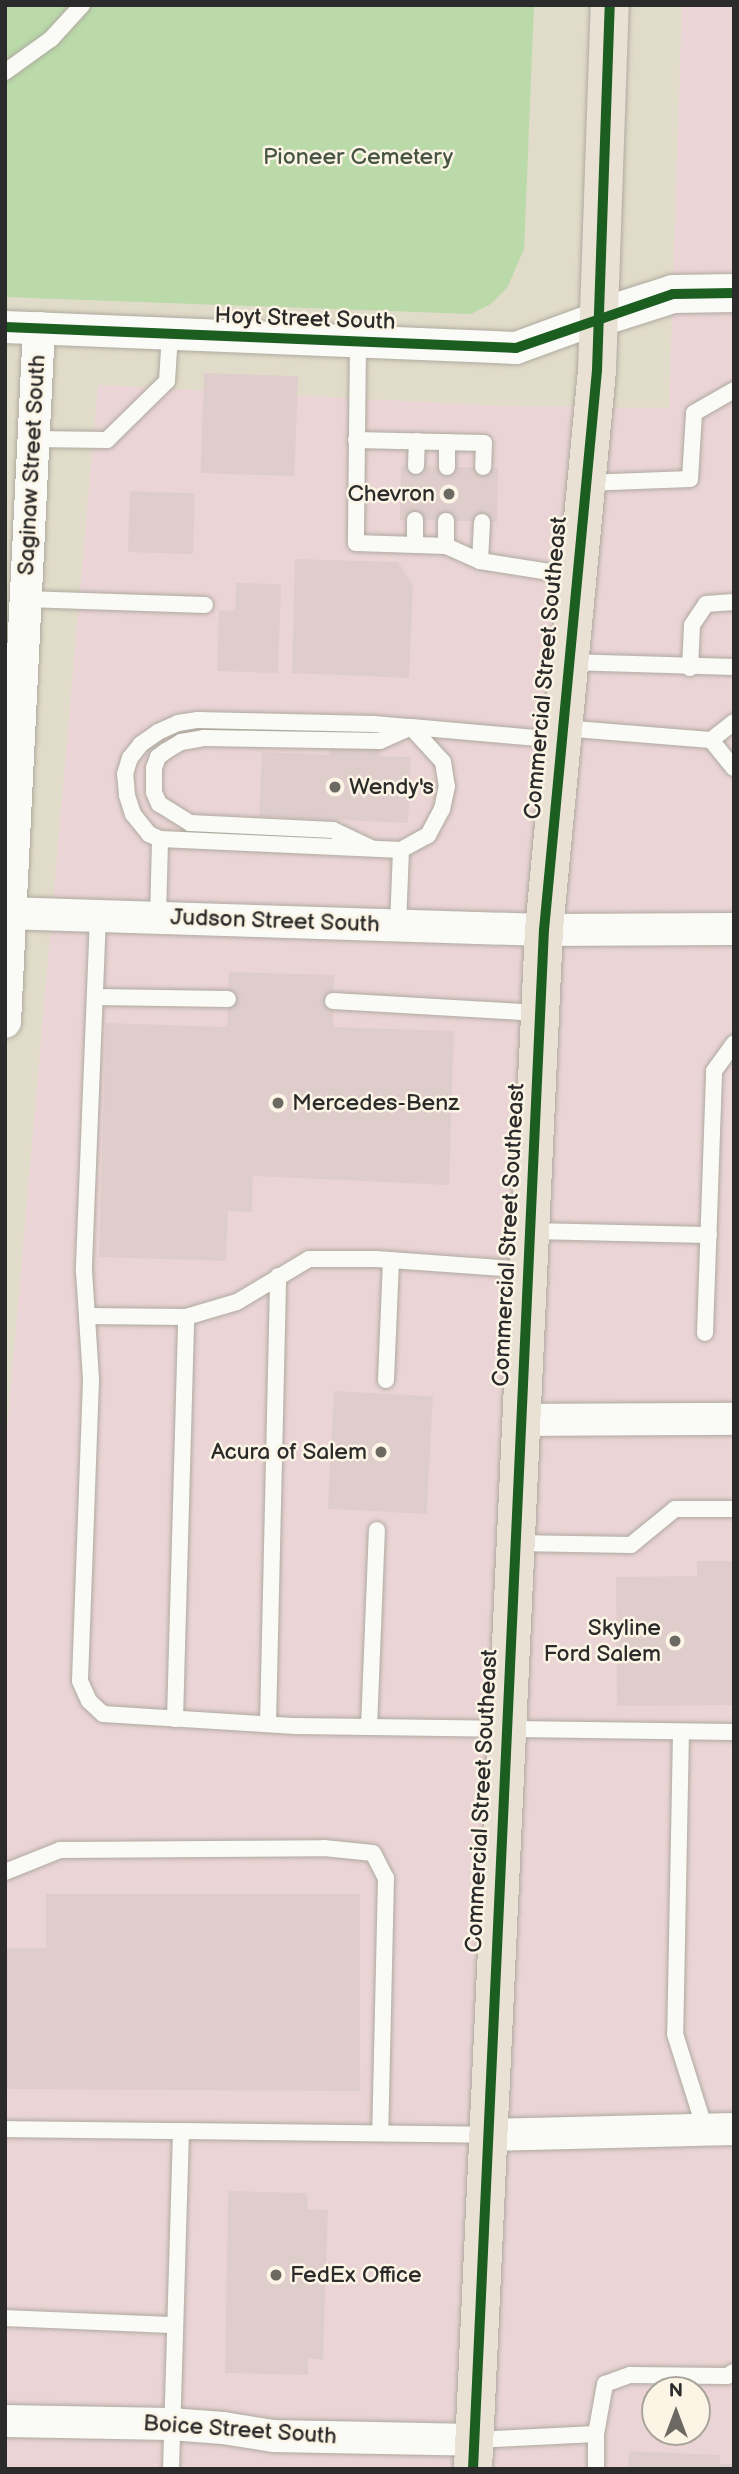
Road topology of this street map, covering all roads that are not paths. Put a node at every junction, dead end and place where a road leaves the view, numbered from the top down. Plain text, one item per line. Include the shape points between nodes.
1 (82, 5) edge
2 (610, 5) edge
3 (5, 72) edge
4 (734, 293) edge
5 (598, 318) junction
6 (5, 327) edge
7 (39, 328) junction
8 (170, 334) junction
9 (358, 342) junction
10 (734, 390) edge
11 (33, 439) junction
12 (356, 440) junction
13 (417, 441) junction
14 (447, 442) junction
15 (416, 466) dead end
16 (447, 467) dead end
17 (483, 467) dead end
18 (585, 483) junction
19 (415, 520) dead end
20 (446, 521) dead end
21 (482, 522) dead end
22 (415, 545) junction
23 (446, 546) junction
24 (481, 561) junction
25 (575, 576) junction
26 (25, 599) junction
27 (734, 602) edge
28 (205, 605) dead end
29 (568, 662) junction
30 (734, 667) edge
31 (690, 668) junction
32 (734, 722) edge
33 (411, 727) junction
34 (561, 734) junction
35 (711, 740) junction
36 (734, 768) edge
37 (160, 839) junction
38 (371, 848) junction
39 (401, 850) junction
40 (7, 913) edge
41 (98, 916) junction
42 (158, 918) junction
43 (398, 925) junction
44 (734, 929) edge
45 (544, 930) junction
46 (97, 997) junction
47 (228, 999) dead end
48 (333, 1001) dead end
49 (540, 1013) junction
50 (5, 1022) edge
51 (734, 1043) edge
52 (530, 1231) junction
53 (709, 1235) junction
54 (391, 1260) junction
55 (528, 1270) junction
56 (278, 1276) junction
57 (87, 1316) junction
58 (186, 1317) junction
59 (705, 1333) dead end
60 (386, 1380) dead end
61 (734, 1419) edge
62 (521, 1420) junction
63 (734, 1509) edge
64 (377, 1530) dead end
65 (515, 1543) junction
66 (175, 1719) junction
67 (268, 1724) junction
68 (369, 1727) junction
69 (506, 1729) junction
70 (681, 1731) junction
71 (734, 1732) edge
72 (5, 1872) edge
73 (5, 2129) edge
74 (719, 2129) edge
75 (181, 2131) junction
76 (380, 2133) junction
77 (487, 2135) junction
78 (5, 2318) edge
79 (175, 2325) junction
80 (734, 2372) edge
81 (5, 2421) edge
82 (170, 2424) junction
83 (596, 2434) junction
84 (474, 2455) edge
85 (171, 2469) edge
86 (596, 2469) edge

1 - 3 lane via 51,39
2 - 5 main road, Commercial Street Southeast
4 - 5 street via 673,294
5 - 9 street, Hoyt Street South via 516,348
5 - 18 main road, Commercial Street Southeast
6 - 7 street, Hoyt Street South
7 - 8 street, Hoyt Street South
7 - 11 street, Saginaw Street South
8 - 9 street, Hoyt Street South
8 - 11 lane via 167,380 107,440
9 - 12 lane
10 - 18 lane via 694,413 690,479
11 - 26 street, Saginaw Street South
12 - 13 lane
12 - 22 lane via 356,543
13 - 14 lane
13 - 15 lane
14 - 16 lane
14 - 17 lane via 484,443
18 - 25 main road, Commercial Street Southeast
19 - 22 lane
20 - 23 lane
21 - 24 lane
22 - 23 lane
23 - 24 lane
24 - 25 lane
25 - 29 main road, Commercial Street Southeast
26 - 28 lane
26 - 40 street, Saginaw Street South
27 - 31 lane via 706,604 692,625
29 - 31 lane
29 - 34 main road, Commercial Street Southeast
30 - 31 lane
32 - 35 lane
33 - 34 lane
33 - 37 lane via 222,719 178,723 141,744 125,774 133,814 149,834
33 - 38 lane via 380,741 204,738 181,742 166,751 154,768 159,804 190,823 332,830
33 - 39 lane via 443,762 447,786 442,809 428,835
34 - 35 lane
34 - 45 main road, Commercial Street Southeast
35 - 36 lane
37 - 38 lane
37 - 42 lane
38 - 39 lane
39 - 43 lane
40 - 41 street, Judson Street South
40 - 50 street, Saginaw Street South
41 - 42 street, Judson Street South
41 - 46 lane
42 - 43 street, Judson Street South
43 - 45 street, Judson Street South
44 - 45 street, Judson Street South
45 - 49 main road, Commercial Street Southeast
46 - 47 lane
46 - 57 lane via 84,1271
48 - 49 lane
49 - 52 main road, Commercial Street Southeast
51 - 53 lane via 714,1071
52 - 53 lane
52 - 55 main road, Commercial Street Southeast
53 - 59 lane
54 - 55 lane
54 - 56 lane via 309,1259
54 - 60 lane
55 - 62 main road, Commercial Street Southeast
56 - 58 lane via 237,1302
56 - 67 lane
57 - 58 lane
57 - 66 lane via 91,1380 80,1681 89,1702 103,1714
58 - 66 lane
61 - 62 street
62 - 65 main road, Commercial Street Southeast
63 - 65 lane via 675,1509 631,1545
64 - 68 lane
65 - 69 main road, Commercial Street Southeast
66 - 67 lane
67 - 68 lane
68 - 69 lane
69 - 70 lane
69 - 77 main road, Commercial Street Southeast
70 - 71 lane
70 - 74 lane via 675,2034
72 - 76 lane via 60,1850 324,1848 373,1853 386,1878
73 - 75 lane
74 - 77 street
75 - 76 lane
75 - 79 lane
76 - 77 lane
77 - 84 main road, Commercial Street Southeast
78 - 79 lane
79 - 82 lane
80 - 83 lane via 727,2376 630,2375 605,2384
81 - 82 street, Boice Street South
82 - 84 street, Boice Street South
82 - 85 lane
83 - 84 lane
83 - 86 lane

